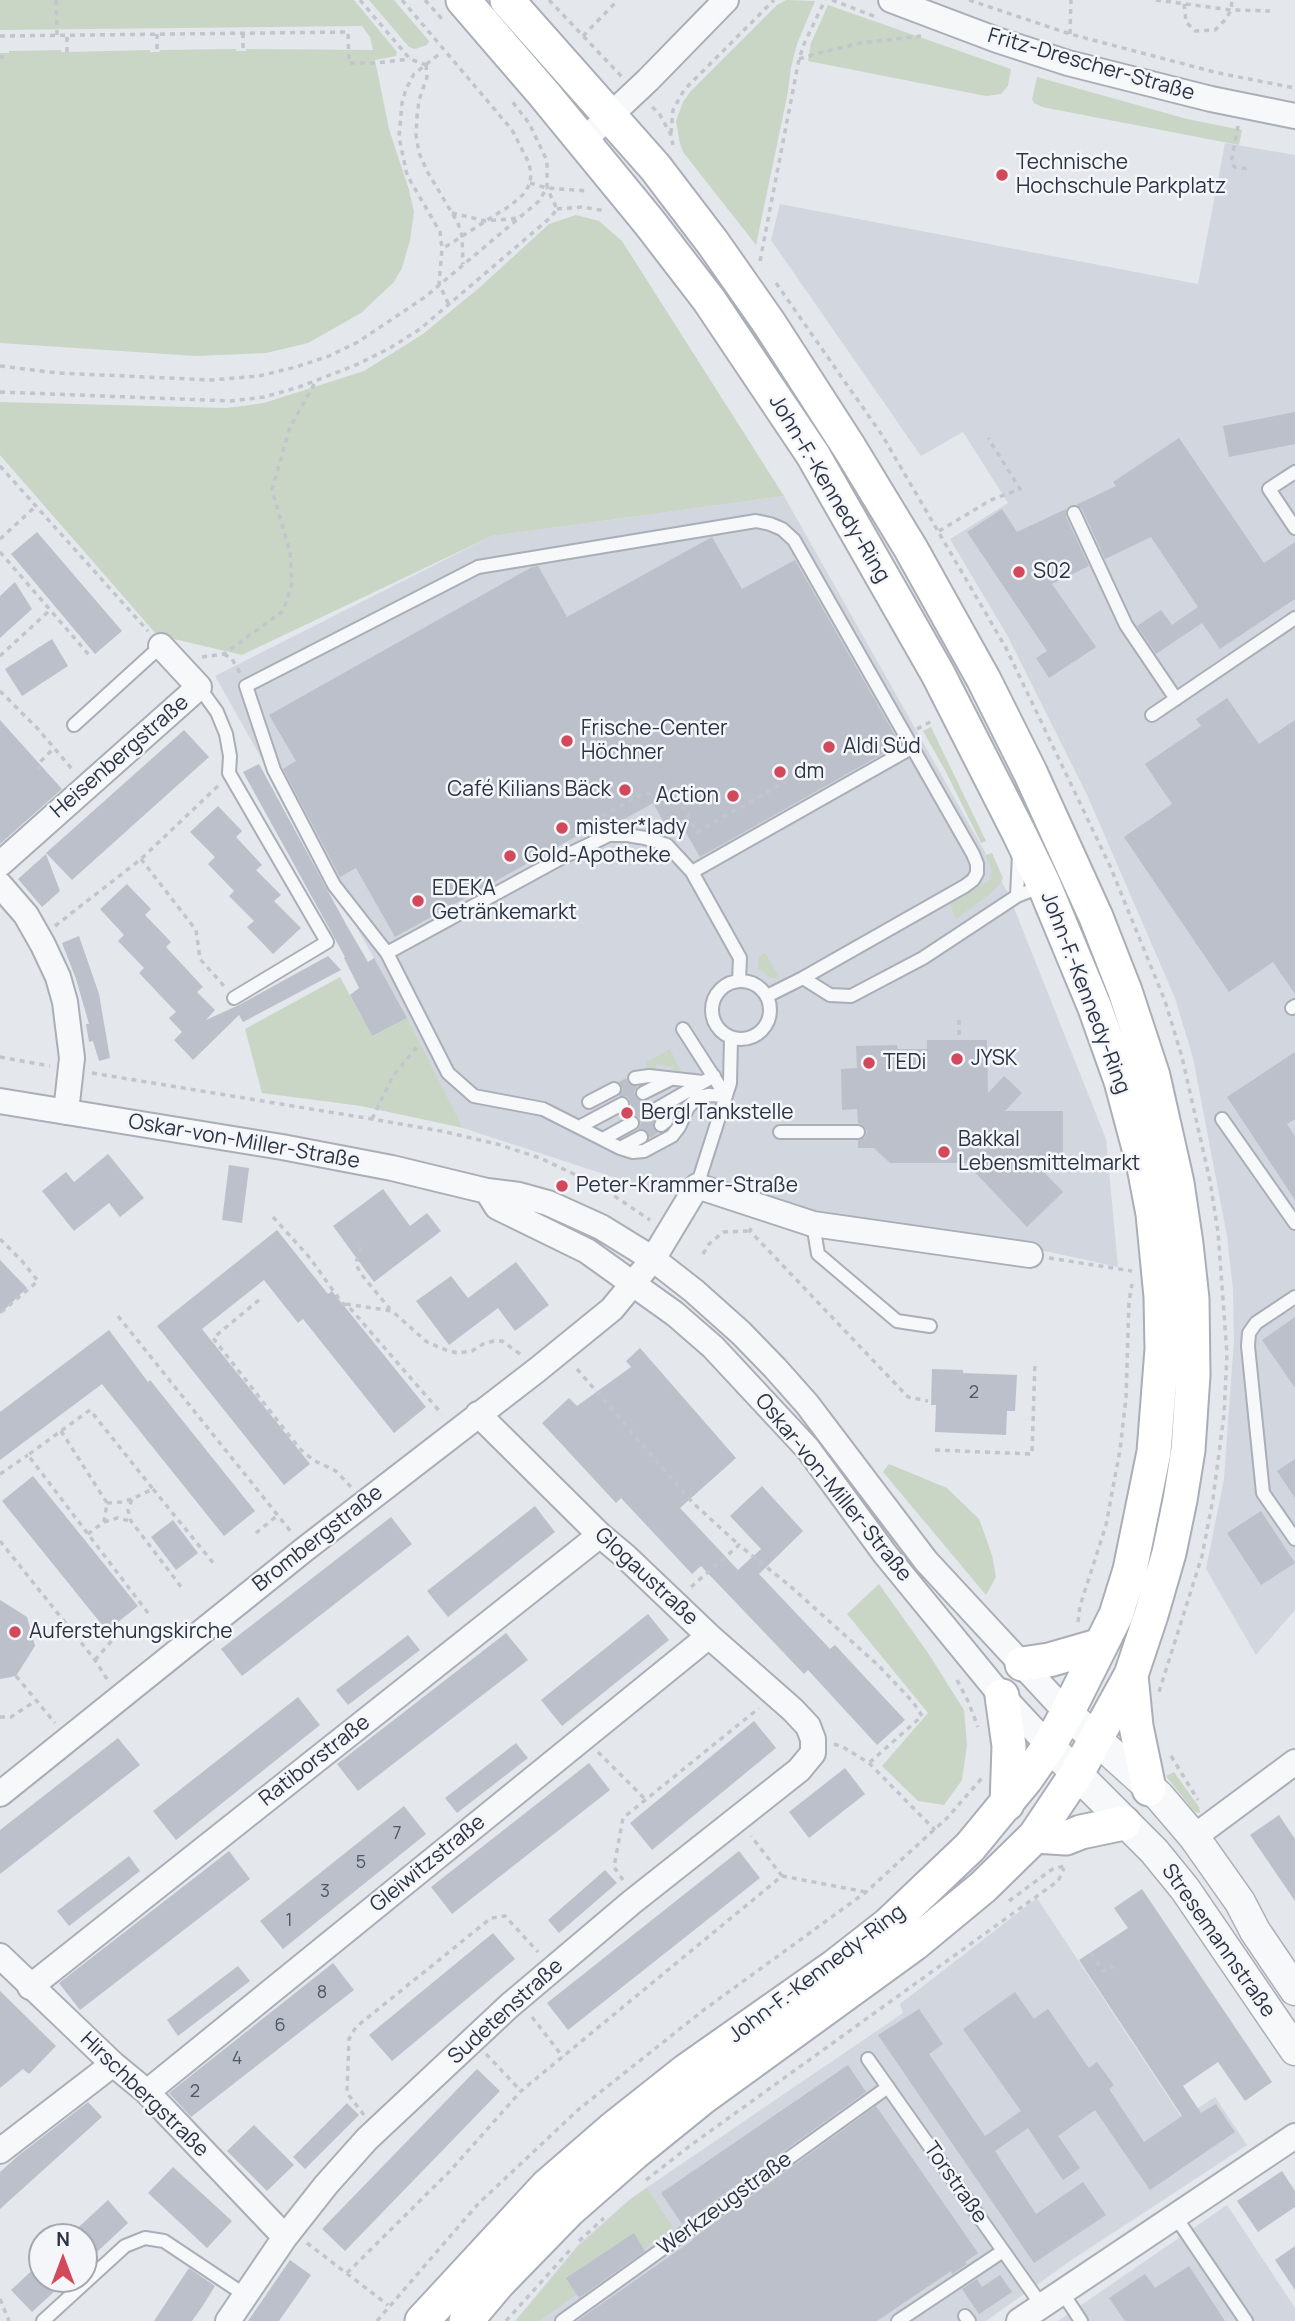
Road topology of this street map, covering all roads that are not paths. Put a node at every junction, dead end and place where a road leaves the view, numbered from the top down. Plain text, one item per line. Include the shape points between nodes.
1 (507, 0) edge
2 (726, 0) edge
3 (891, 0) edge
4 (453, 10) edge
5 (609, 116) junction
6 (1295, 116) edge
7 (583, 141) junction
8 (1295, 472) edge
9 (1074, 513) dead end
10 (1295, 528) edge
11 (1295, 618) edge
12 (161, 646) joint
13 (199, 687) junction
14 (1177, 699) junction
15 (1152, 715) dead end
16 (74, 725) dead end
17 (912, 747) junction
18 (0, 864) edge
19 (692, 872) junction
20 (1049, 876) junction
21 (0, 885) edge
22 (387, 953) junction
23 (803, 978) junction
24 (739, 981) junction
25 (766, 996) junction
26 (234, 998) road end
27 (683, 1029) dead end
28 (731, 1038) junction
29 (635, 1078) dead end
30 (671, 1078) junction
31 (708, 1079) junction
32 (614, 1089) dead end
33 (643, 1093) dead end
34 (726, 1096) junction
35 (0, 1101) edge
36 (670, 1101) junction
37 (589, 1102) dead end
38 (622, 1104) dead end
39 (653, 1111) dead end
40 (66, 1112) junction
41 (1222, 1119) dead end
42 (632, 1123) dead end
43 (661, 1125) dead end
44 (579, 1127) junction
45 (780, 1132) dead end
46 (858, 1132) dead end
47 (640, 1136) dead end
48 (603, 1139) junction
49 (621, 1148) junction
50 (697, 1185) junction
51 (487, 1191) junction
52 (1295, 1223) edge
53 (813, 1224) junction
54 (1030, 1255) road end
55 (653, 1259) junction
56 (633, 1284) junction
57 (1295, 1297) edge
58 (930, 1326) dead end
59 (478, 1414) junction
60 (600, 1535) junction
61 (1295, 1539) edge
62 (709, 1636) junction
63 (1101, 1645) junction
64 (1022, 1664) junction
65 (1131, 1675) junction
66 (1002, 1696) junction
67 (1067, 1713) junction
68 (813, 1739) joint
69 (1096, 1741) junction
70 (1049, 1746) junction
71 (1295, 1762) edge
72 (1077, 1773) junction
73 (1150, 1789) junction
74 (0, 1794) edge
75 (1007, 1804) junction
76 (1125, 1824) junction
77 (1201, 1831) junction
78 (1035, 1836) junction
79 (0, 1956) edge
80 (30, 1987) junction
81 (1295, 1990) edge
82 (1295, 2050) edge
83 (868, 2059) dead end
84 (113, 2064) junction
85 (888, 2087) junction
86 (146, 2092) junction
87 (1295, 2136) edge
88 (0, 2151) edge
89 (1175, 2216) junction
90 (287, 2233) junction
91 (1003, 2251) junction
92 (1062, 2292) junction
93 (245, 2295) junction
94 (1042, 2306) junction
95 (43, 2321) edge
96 (228, 2321) edge
97 (422, 2321) edge
98 (466, 2321) edge
99 (562, 2321) edge
100 (898, 2321) edge
101 (1019, 2321) edge
102 (1081, 2321) edge
103 (1246, 2321) edge

1 - 5 main road, John-F.-Kennedy-Ring
2 - 5 street
3 - 6 street, Fritz-Drescher-Straße via 1068,63
4 - 7 main road, John-F.-Kennedy-Ring
5 - 7 street
5 - 20 main road, John-F.-Kennedy-Ring via 655,167 769,323 917,560 984,680
7 - 20 main road, John-F.-Kennedy-Ring via 709,300 813,455 937,674 1019,833
8 - 10 lane via 1269,489
9 - 14 lane via 1126,625
11 - 14 lane
12 - 13 street, Heisenbergstraße
12 - 16 lane
13 - 18 street, Heisenbergstraße
13 - 26 lane via 218,712 226,734 229,773 327,942
14 - 15 lane
17 - 19 lane
17 - 22 lane via 794,540 770,524 756,521 478,567 246,686 274,770 334,885
17 - 23 lane via 973,854 977,873 965,886
19 - 22 lane via 667,845 609,835
19 - 24 lane via 740,958
20 - 23 lane via 923,958 851,996 830,995
20 - 63 main road, John-F.-Kennedy-Ring via 1121,1081 1153,1214 1161,1297 1154,1452 1130,1570
20 - 65 main road, John-F.-Kennedy-Ring via 1125,991 1153,1076 1177,1183 1192,1299 1191,1413 1180,1500 1152,1615
21 - 40 street via 26,915 58,977 70,1030 72,1070
22 - 44 lane via 448,1073 474,1096 542,1109
23 - 25 lane
24 - 25 lane via 757,986
24 - 28 lane via 723,987 713,1002 713,1019
25 - 28 lane via 770,1013 761,1032 752,1038
27 - 31 lane
28 - 34 lane
29 - 30 lane
30 - 31 lane
30 - 33 lane
31 - 34 lane
31 - 36 lane
32 - 37 lane
34 - 49 lane via 709,1095 693,1101 673,1136 658,1145 633,1152
34 - 50 lane
35 - 40 street, Oskar-von-Miller-Straße
36 - 39 lane
36 - 43 lane
38 - 44 lane
40 - 51 street, Oskar-von-Miller-Straße via 392,1168
41 - 52 lane
42 - 48 lane
44 - 48 lane
45 - 46 lane
47 - 49 lane
48 - 49 lane
50 - 53 street
50 - 55 street
51 - 55 street, Oskar-von-Miller-Straße via 548,1203 601,1227
51 - 56 street, Oskar-von-Miller-Straße via 497,1207 587,1251
53 - 54 street
53 - 58 lane via 818,1254 897,1321
55 - 56 street
55 - 64 street, Oskar-von-Miller-Straße via 702,1298 775,1368 926,1561
56 - 59 street, Brombergstraße via 612,1309
56 - 66 street, Oskar-von-Miller-Straße via 713,1347 808,1449 885,1555
57 - 61 lane via 1256,1323 1249,1332 1248,1346 1263,1493
59 - 60 street, Glogaustraße
59 - 74 street, Brombergstraße
60 - 62 street, Glogaustraße
60 - 80 street, Ratiborstraße
62 - 68 street, Glogaustraße via 793,1710
62 - 86 street, Gleiwitzstraße
63 - 64 main road
63 - 67 main road, John-F.-Kennedy-Ring
64 - 67 street, Oskar-von-Miller-Straße
65 - 69 main road, John-F.-Kennedy-Ring
65 - 73 main road via 1136,1727
66 - 70 street, Oskar-von-Miller-Straße
66 - 75 main road via 1009,1746
67 - 69 street, Stresemannstraße
67 - 70 main road, John-F.-Kennedy-Ring
68 - 90 street, Sudetenstraße via 808,1762 517,1998 377,2131
69 - 72 main road, John-F.-Kennedy-Ring
69 - 73 street, Stresemannstraße
70 - 72 street, Stresemannstraße
70 - 75 main road, John-F.-Kennedy-Ring
71 - 77 street
72 - 76 street, Stresemannstraße
72 - 78 main road, John-F.-Kennedy-Ring
73 - 77 street, Stresemannstraße
75 - 97 main road, John-F.-Kennedy-Ring via 890,1924 686,2071 547,2186
76 - 78 main road via 1066,1838
76 - 82 street, Stresemannstraße via 1185,1889
77 - 81 street, Stresemannstraße via 1255,1931
78 - 98 main road, John-F.-Kennedy-Ring via 984,1887 914,1944 634,2153 569,2210
79 - 80 street, Hirschbergstraße
80 - 84 street, Hirschbergstraße
83 - 85 lane, Torstraße
84 - 86 street, Hirschbergstraße
84 - 88 street
85 - 91 lane, Torstraße
85 - 99 lane, Werkzeugstraße
86 - 90 street, Hirschbergstraße
87 - 89 street
89 - 92 street
89 - 103 lane
90 - 93 street, Sudetenstraße
91 - 94 lane, Torstraße
91 - 100 lane
92 - 94 street
92 - 102 lane
93 - 95 lane via 164,2241 145,2238 125,2246
93 - 96 street, Sudetenstraße
94 - 101 street

